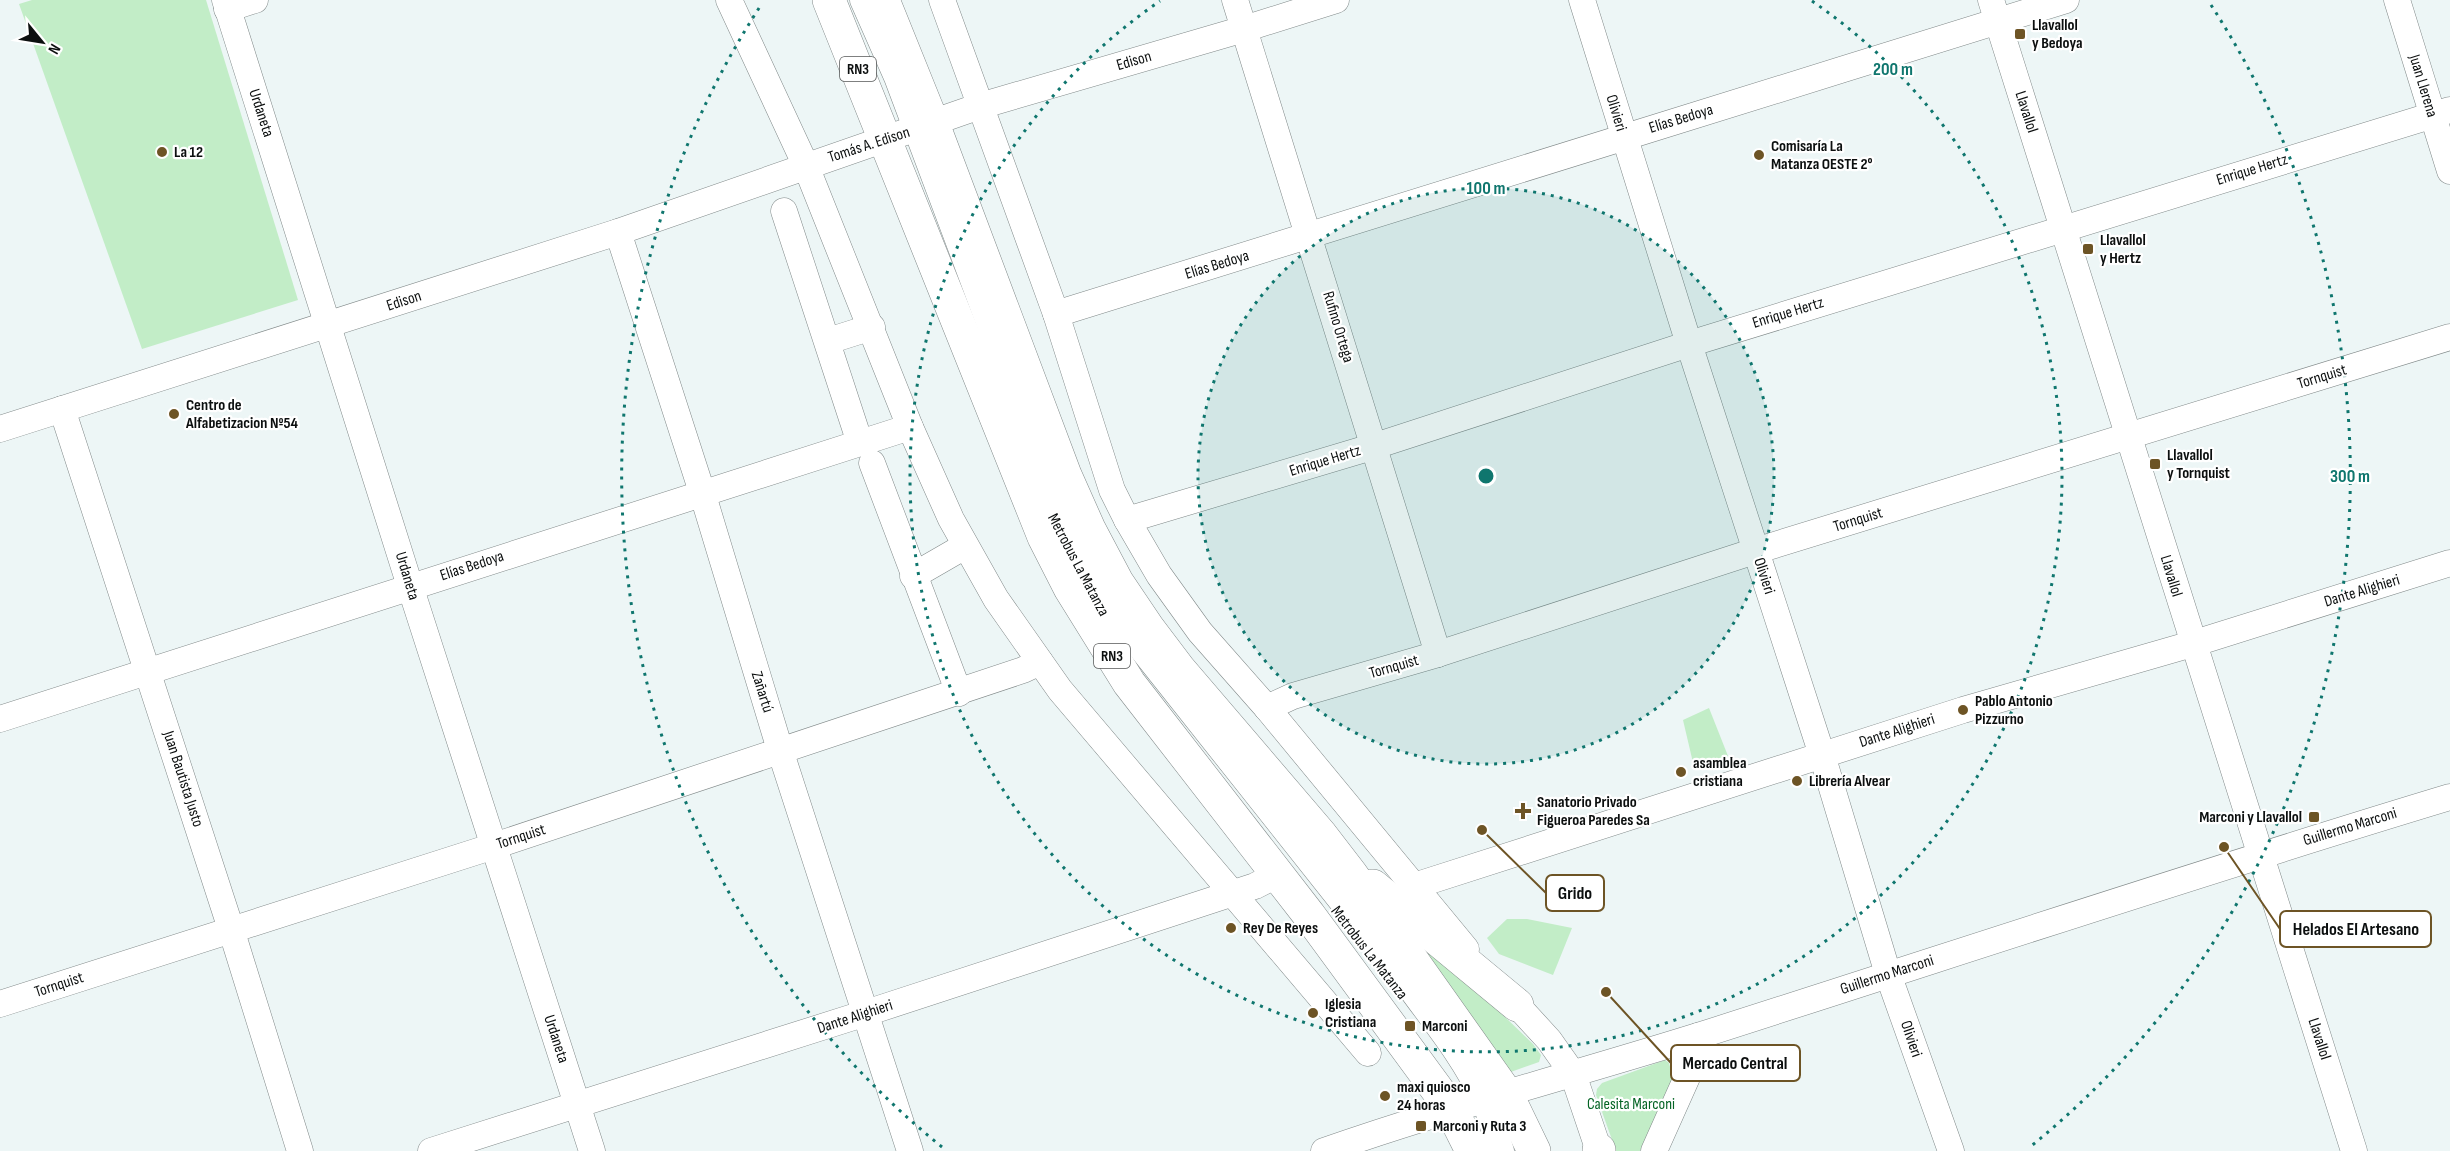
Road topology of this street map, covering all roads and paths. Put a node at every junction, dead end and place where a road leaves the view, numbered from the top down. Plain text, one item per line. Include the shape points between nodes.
1 (255, 0) edge
2 (729, 0) edge
3 (829, 0) edge
4 (849, 0) edge
5 (863, 0) edge
6 (883, 0) edge
7 (942, 0) edge
8 (1235, 0) edge
9 (1336, 0) edge
10 (1582, 0) edge
11 (2066, 0) edge
12 (2397, 0) edge
13 (226, 4) edge
14 (1994, 10) edge
15 (1244, 29) junction
16 (981, 106) junction
17 (2441, 112) edge
18 (916, 135) junction
19 (1623, 136) junction
20 (806, 166) junction
21 (2450, 171) edge
22 (784, 211) dead end
23 (2064, 228) junction
24 (618, 232) junction
25 (1310, 237) junction
26 (1056, 314) junction
27 (329, 325) junction
28 (872, 327) junction
29 (2450, 337) edge
30 (828, 341) junction
31 (1689, 344) junction
32 (62, 409) junction
33 (910, 427) junction
34 (0, 429) edge
35 (2128, 437) junction
36 (1374, 446) junction
37 (866, 453) junction
38 (702, 492) junction
39 (1127, 520) junction
40 (965, 546) junction
41 (1755, 551) junction
42 (2450, 563) edge
43 (913, 576) junction
44 (410, 586) junction
45 (2192, 644) junction
46 (1438, 654) junction
47 (1040, 662) junction
48 (148, 672) junction
49 (959, 693) junction
50 (1267, 708) junction
51 (0, 719) edge
52 (781, 753) junction
53 (1822, 755) junction
54 (2450, 797) edge
55 (1321, 835) junction
56 (494, 846) junction
57 (2260, 855) junction
58 (1277, 875) junction
59 (1414, 886) junction
60 (1232, 893) junction
61 (231, 929) junction
62 (1888, 974) junction
63 (0, 1004) edge
64 (1517, 1005) junction
65 (867, 1013) junction
66 (1698, 1036) junction
67 (1368, 1053) dead end
68 (1573, 1074) junction
69 (1477, 1101) junction
70 (577, 1106) junction
71 (1334, 1149) edge
72 (300, 1151) edge
73 (431, 1151) edge
74 (592, 1151) edge
75 (910, 1151) edge
76 (1472, 1151) edge
77 (1487, 1151) edge
78 (1501, 1151) edge
79 (1534, 1151) edge
80 (1599, 1151) edge
81 (1654, 1151) edge
82 (1951, 1151) edge
83 (2355, 1151) edge

1 - 13 street
2 - 20 street
3 - 18 highway, RN3
4 - 18 street, Metrobus La Matanza via 890,96
5 - 18 street, Metrobus La Matanza
6 - 18 highway, RN3
7 - 16 street
8 - 15 street, Rufino Ortega
9 - 15 street, Edison
10 - 19 street, Olivieri
11 - 14 street, Elías Bedoya
12 - 17 street, Juan Llerena
13 - 27 street, Urdaneta
14 - 19 street, Elías Bedoya
14 - 23 street, Llavallol
15 - 16 street, Edison
15 - 25 street, Rufino Ortega
16 - 18 street, Edison
16 - 26 street
17 - 21 street, Juan Llerena
17 - 23 street, Enrique Hertz
18 - 20 street, Tomás A. Edison
18 - 55 highway, RN3 via 1089,529 1117,582 1179,669
18 - 58 highway, RN3 via 1044,537 1070,588 1129,683
18 - 69 street, Metrobus La Matanza via 1049,482 1104,597 1409,986 1465,1066
18 - 69 street, Metrobus La Matanza via 1038,487 1090,593 1146,677 1340,915
19 - 25 street, Elías Bedoya
19 - 31 street, Olivieri
20 - 24 street, Edison
20 - 28 street
22 - 30 street
23 - 31 street, Enrique Hertz
23 - 35 street, Llavallol
24 - 27 street, Edison
24 - 38 street, Zañartú
25 - 26 street, Elías Bedoya
25 - 36 street, Rufino Ortega
26 - 39 street via 1104,466
27 - 32 street, Edison
27 - 44 street, Urdaneta
28 - 30 street
28 - 33 street
29 - 35 street, Tornquist
30 - 37 street
31 - 36 street, Enrique Hertz
31 - 41 street, Olivieri
32 - 34 street, Edison
32 - 48 street, Juan Bautista Justo
33 - 37 street, Elías Bedoya
33 - 40 street
35 - 41 street, Tornquist
35 - 45 street, Llavallol
36 - 39 street, Enrique Hertz
36 - 46 street, Rufino Ortega
37 - 38 street, Elías Bedoya
37 - 43 street
38 - 44 street, Elías Bedoya
38 - 52 street, Zañartú
39 - 50 street via 1181,607
40 - 43 street
40 - 47 street
41 - 46 street, Tornquist
41 - 53 street, Olivieri
42 - 45 street, Dante Alighieri
43 - 49 street
44 - 48 street, Elías Bedoya
44 - 56 street, Urdaneta
45 - 53 street, Dante Alighieri
45 - 57 street, Llavallol
46 - 50 street, Tornquist via 1293,696
47 - 49 street, Tornquist
47 - 60 street
48 - 51 street, Elías Bedoya
48 - 61 street, Juan Bautista Justo
49 - 52 street, Tornquist
50 - 59 street
52 - 56 street, Tornquist
52 - 65 street, Zañartú
53 - 59 street, Dante Alighieri
53 - 62 street, Olivieri
54 - 57 street, Guillermo Marconi
55 - 64 highway via 1393,904
55 - 69 highway, RN3
56 - 61 street, Tornquist
56 - 70 street, Urdaneta
57 - 62 street, Guillermo Marconi
57 - 83 street, Llavallol
58 - 60 street, Dante Alighieri
58 - 69 highway, RN3
59 - 64 street
60 - 65 street, Dante Alighieri
60 - 67 street
61 - 63 street, Tornquist
61 - 72 street, Juan Bautista Justo
62 - 66 street, Guillermo Marconi
62 - 82 street, Olivieri
64 - 68 street
65 - 70 street, Dante Alighieri
65 - 75 street, Zañartú
66 - 68 street, Guillermo Marconi
66 - 81 street via 1689,1074
68 - 69 street, Guillermo Marconi
68 - 80 street
69 - 71 street, Guillermo Marconi
69 - 76 highway, RN3
69 - 77 street, Metrobus La Matanza
69 - 78 street, Metrobus La Matanza
69 - 79 highway, RN3
70 - 73 street, Dante Alighieri
70 - 74 street, Urdaneta

